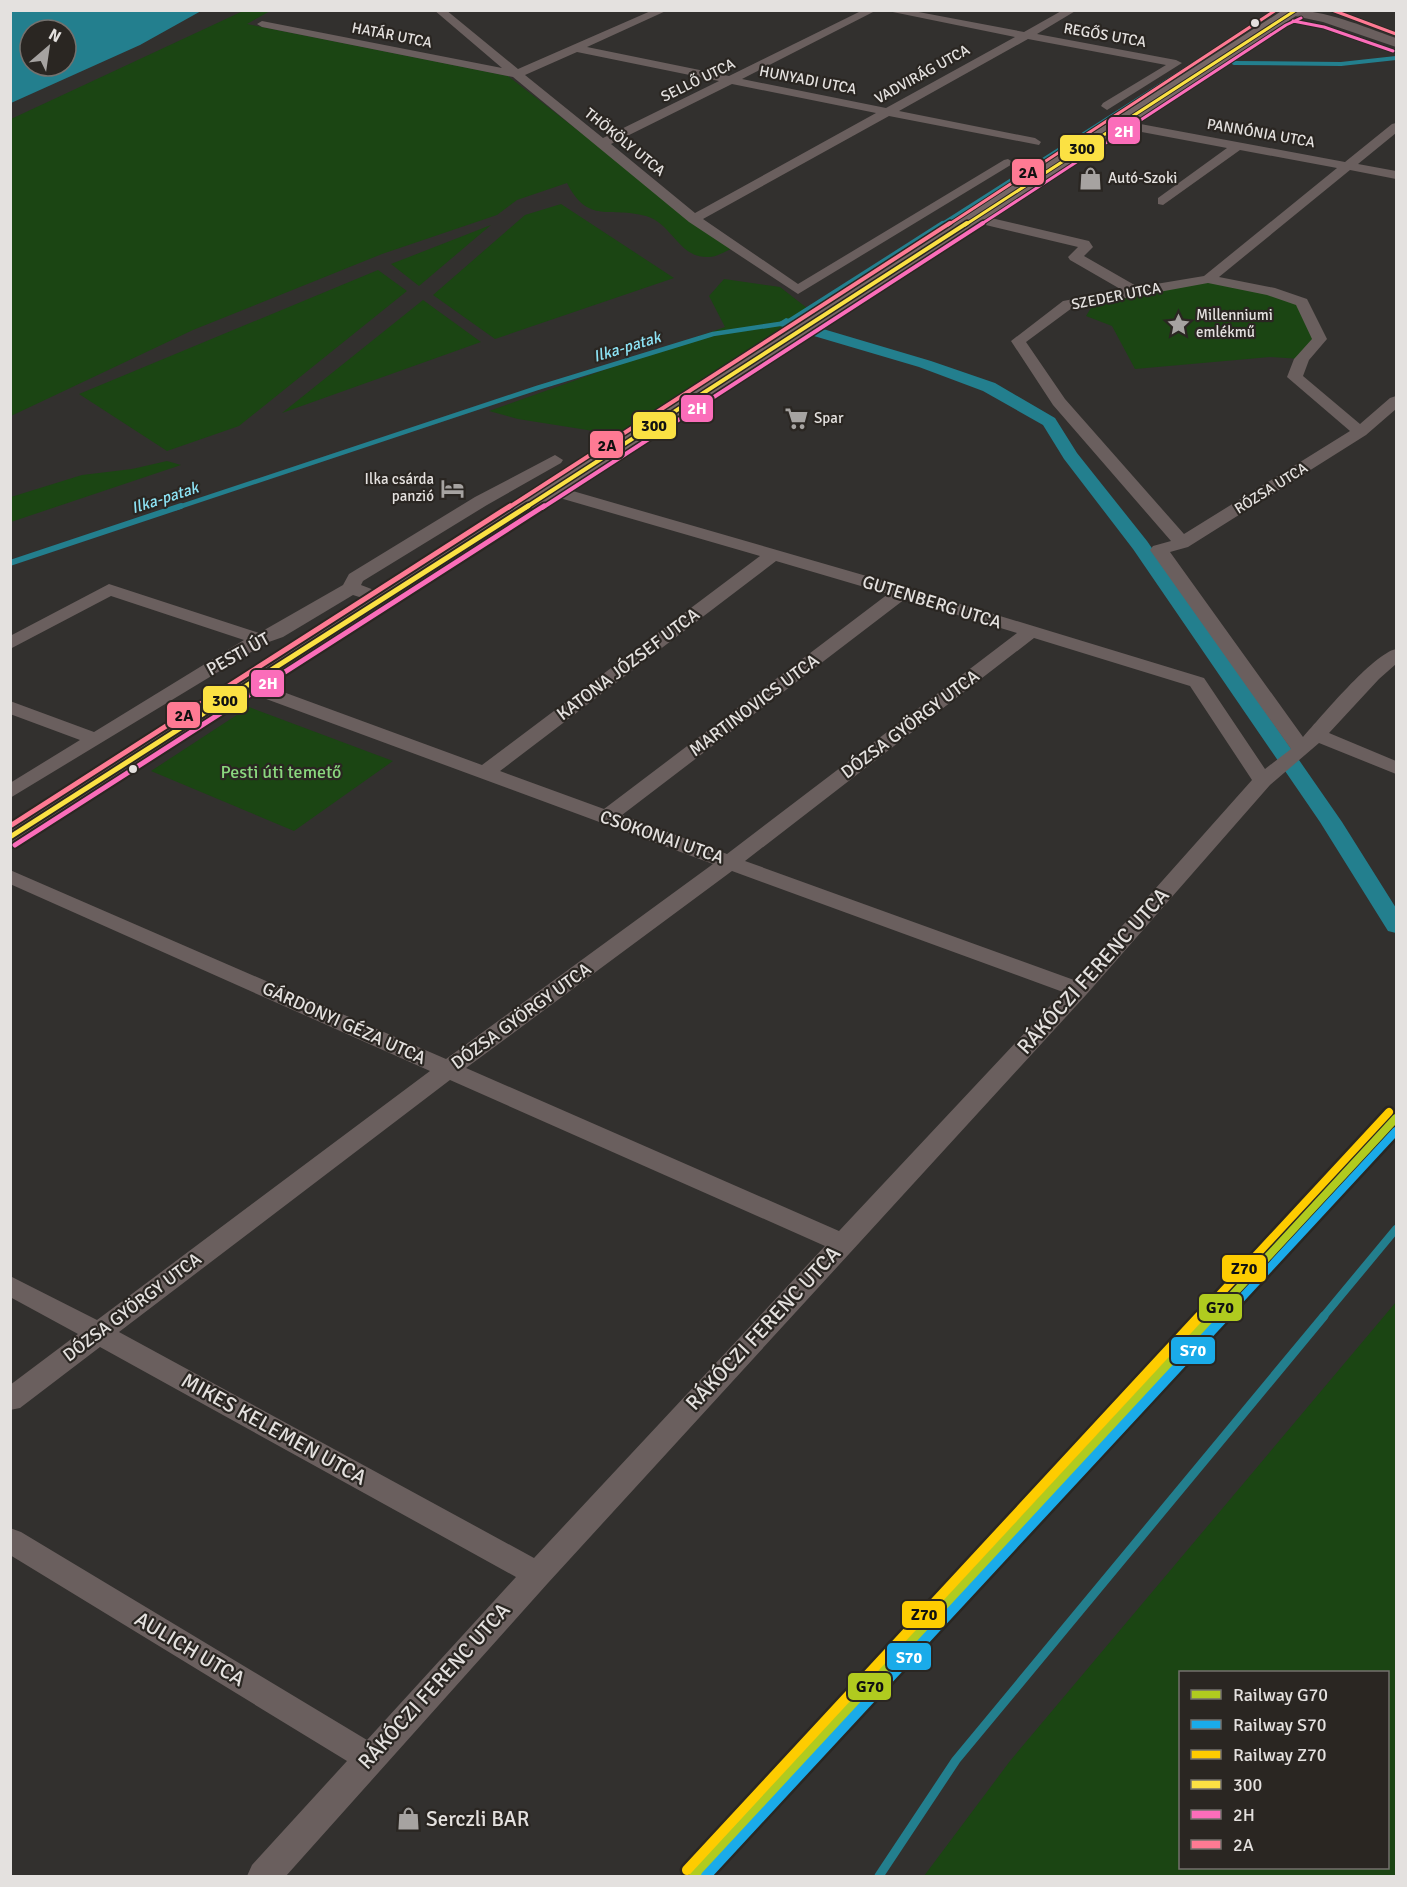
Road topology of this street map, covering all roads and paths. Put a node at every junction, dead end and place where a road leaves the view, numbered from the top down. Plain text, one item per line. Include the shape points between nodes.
1 (663, 10) edge
2 (872, 10) edge
3 (888, 10) edge
4 (1072, 10) edge
5 (1294, 11) edge
6 (446, 12) edge
7 (262, 24) dead end
8 (1026, 35) junction
9 (1396, 43) edge
10 (574, 48) junction
11 (517, 74) junction
12 (731, 80) junction
13 (1107, 106) dead end
14 (888, 112) junction
15 (1119, 124) junction
16 (1396, 127) edge
17 (1035, 142) dead end
18 (602, 144) junction
19 (1237, 146) junction
20 (1008, 163) dead end
21 (1348, 166) junction
22 (1396, 175) edge
23 (1163, 201) dead end
24 (974, 218) junction
25 (694, 219) junction
26 (1208, 279) junction
27 (1134, 291) junction
28 (1396, 401) edge
29 (1378, 419) junction
30 (1396, 425) edge
31 (1360, 432) junction
32 (555, 460) dead end
33 (552, 490) junction
34 (1182, 543) junction
35 (772, 555) junction
36 (351, 588) junction
37 (902, 592) junction
38 (381, 599) junction
39 (1032, 632) junction
40 (259, 639) junction
41 (10, 644) edge
42 (1396, 655) edge
43 (246, 685) junction
44 (10, 707) edge
45 (1317, 735) junction
46 (95, 739) junction
47 (1302, 750) junction
48 (1396, 768) edge
49 (484, 773) junction
50 (1263, 781) junction
51 (10, 792) edge
52 (605, 818) junction
53 (10, 837) edge
54 (731, 861) junction
55 (10, 876) edge
56 (1078, 990) junction
57 (448, 1069) junction
58 (841, 1243) junction
59 (10, 1286) edge
60 (98, 1333) junction
61 (10, 1400) edge
62 (10, 1540) edge
63 (537, 1574) junction
64 (369, 1758) junction
65 (264, 1876) edge

1 - 10 street
2 - 12 street, SELLŐ UTCA
3 - 8 street, REGŐS UTCA
4 - 8 street, VADVIRÁG UTCA
5 - 9 street
5 - 15 main road, PESTI ÚT
6 - 11 street, THÖKÖLY UTCA
7 - 11 street, HATÁR UTCA
8 - 13 street, REGŐS UTCA via 1176,63
8 - 14 street, VADVIRÁG UTCA
10 - 11 street
10 - 12 street, HUNYADI UTCA
11 - 18 street, THÖKÖLY UTCA
12 - 14 street, HUNYADI UTCA
12 - 18 street, SELLŐ UTCA
14 - 17 street, HUNYADI UTCA
14 - 25 street, VADVIRÁG UTCA
15 - 19 street, PANNÓNIA UTCA
15 - 24 main road, PESTI ÚT
16 - 21 street, SZEDER UTCA
18 - 25 street, THÖKÖLY UTCA
19 - 21 street, PANNÓNIA UTCA
19 - 23 street
20 - 25 street, THÖKÖLY UTCA via 798,290
21 - 22 street, PANNÓNIA UTCA
21 - 26 street, SZEDER UTCA
24 - 27 street via 1084,244 1086,247 1076,257
24 - 33 main road, PESTI ÚT
26 - 27 street, SZEDER UTCA
26 - 31 street via 1270,291 1302,302 1320,339 1302,359 1295,377
27 - 34 street, SZEDER UTCA via 1068,304 1018,341 1059,402
28 - 29 street, RÓZSA UTCA
29 - 30 street
29 - 31 street, RÓZSA UTCA
31 - 34 street, RÓZSA UTCA
32 - 36 street, PESTI ÚT via 355,579
33 - 35 street, GUTENBERG UTCA
33 - 38 main road, PESTI ÚT
34 - 47 street, RÓZSA UTCA via 1159,550
35 - 37 street, GUTENBERG UTCA
35 - 49 street, KATONA JÓZSEF UTCA
36 - 38 street
36 - 40 street, PESTI ÚT
37 - 39 street, GUTENBERG UTCA
37 - 52 street, MARTINOVICS UTCA
38 - 43 main road, PESTI ÚT
39 - 50 street, GUTENBERG UTCA via 1197,682
39 - 54 street, DÓZSA GYÖRGY UTCA
40 - 41 street via 109,589
40 - 46 street, PESTI ÚT
42 - 45 street via 1372,675
43 - 49 street, CSOKONAI UTCA
43 - 53 main road, PESTI ÚT
44 - 46 street
45 - 47 street
45 - 48 street
46 - 51 street, PESTI ÚT
47 - 50 street, RÁKÓCZI FERENC UTCA
49 - 52 street, CSOKONAI UTCA
50 - 56 street, RÁKÓCZI FERENC UTCA
52 - 54 street, CSOKONAI UTCA
54 - 56 street, CSOKONAI UTCA
54 - 57 street, DÓZSA GYÖRGY UTCA
55 - 57 street, GÁRDONYI GÉZA UTCA
56 - 58 street, RÁKÓCZI FERENC UTCA
57 - 58 street, GÁRDONYI GÉZA UTCA
57 - 60 street, DÓZSA GYÖRGY UTCA
58 - 63 street, RÁKÓCZI FERENC UTCA
59 - 60 street, MIKES KELEMEN UTCA
60 - 61 street, DÓZSA GYÖRGY UTCA
60 - 63 street, MIKES KELEMEN UTCA
62 - 64 street, AULICH UTCA
63 - 64 street, RÁKÓCZI FERENC UTCA
64 - 65 street, RÁKÓCZI FERENC UTCA

